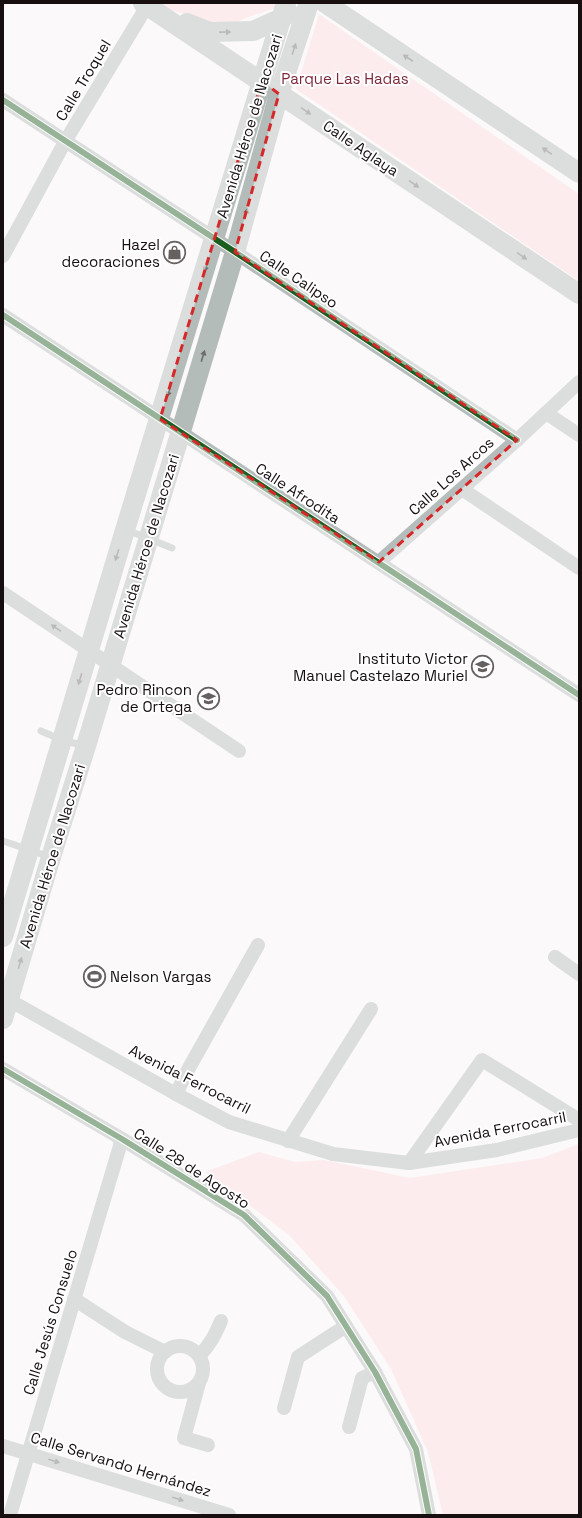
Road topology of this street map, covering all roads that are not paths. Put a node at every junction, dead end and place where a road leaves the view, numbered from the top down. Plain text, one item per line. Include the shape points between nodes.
1 (301, 3) edge
2 (309, 3) edge
3 (325, 3) edge
4 (150, 8) edge
5 (284, 11) edge
6 (262, 82) junction
7 (279, 94) junction
8 (3, 100) edge
9 (66, 140) junction
10 (579, 173) edge
11 (215, 239) junction
12 (235, 252) junction
13 (3, 256) edge
14 (579, 294) edge
15 (3, 315) edge
16 (579, 382) edge
17 (546, 413) junction
18 (160, 419) junction
19 (180, 431) junction
20 (579, 435) edge
21 (517, 440) junction
22 (462, 489) junction
23 (125, 530) junction
24 (148, 539) junction
25 (172, 548) dead end
26 (380, 562) junction
27 (579, 568) edge
28 (3, 593) edge
29 (89, 650) junction
30 (111, 664) junction
31 (579, 695) edge
32 (41, 731) dead end
33 (62, 740) junction
34 (86, 746) junction
35 (239, 751) dead end
36 (3, 841) edge
37 (29, 851) junction
38 (51, 858) junction
39 (3, 937) edge
40 (258, 945) dead end
41 (555, 957) dead end
42 (579, 974) edge
43 (9, 1000) junction
44 (371, 1009) dead end
45 (3, 1019) edge
46 (3, 1069) edge
47 (176, 1094) junction
48 (579, 1120) edge
49 (579, 1130) edge
50 (122, 1139) junction
51 (288, 1141) junction
52 (408, 1163) junction
53 (74, 1299) junction
54 (221, 1321) dead end
55 (346, 1326) junction
56 (165, 1352) junction
57 (199, 1356) junction
58 (375, 1372) junction
59 (199, 1383) junction
60 (284, 1408) dead end
61 (349, 1427) dead end
62 (208, 1445) dead end
63 (3, 1446) edge
64 (28, 1453) junction
65 (10, 1515) edge
66 (229, 1515) edge
67 (429, 1515) edge

1 - 5 main road
7 -> 2 main road, Avenida Héroe de Nacozari
10 -> 3 main road
4 -> 5 main road via 210,32 253,31
4 - 6 main road, Calle Aglaya
4 - 9 street, Calle Troquel
5 - 6 main road, Avenida Héroe de Nacozari
6 - 7 main road, Calle Aglaya
6 - 11 main road, Avenida Héroe de Nacozari
12 -> 7 main road, Avenida Héroe de Nacozari
7 -> 14 main road, Calle Aglaya
8 - 9 street, Calle Calipso
9 - 11 street, Calle Calipso
9 - 13 street, Calle Troquel
11 - 12 street, Calle Calipso
11 -> 18 main road, Avenida Héroe de Nacozari
19 -> 12 main road, Avenida Héroe de Nacozari
12 - 21 street, Calle Calipso
15 - 18 street, Calle Afrodita
16 - 17 street, Calle Los Arcos
17 - 20 street
17 - 21 street, Calle Los Arcos
18 - 19 street, Calle Afrodita
18 - 23 main road, Avenida Héroe de Nacozari
19 - 24 main road, Avenida Héroe de Nacozari
19 - 26 street, Calle Afrodita
21 - 22 street, Calle Los Arcos
22 - 26 street, Calle Los Arcos
22 - 27 street
23 - 24 lane
23 -> 29 main road, Avenida Héroe de Nacozari
24 - 25 lane
24 - 30 main road, Avenida Héroe de Nacozari
26 - 31 street, Calle Afrodita
29 -> 28 street
29 - 30 street
29 -> 33 main road, Avenida Héroe de Nacozari
30 - 34 main road, Avenida Héroe de Nacozari
30 - 35 street
32 - 33 lane
33 - 34 lane
33 - 37 main road, Avenida Héroe de Nacozari
34 - 38 main road, Avenida Héroe de Nacozari
36 - 37 lane
37 - 38 lane
37 - 39 main road, Avenida Héroe de Nacozari
43 -> 38 main road, Avenida Héroe de Nacozari
40 - 47 street
41 - 42 street
43 - 45 main road, Avenida Héroe de Nacozari
43 - 47 street, Avenida Ferrocarril
44 - 51 street
46 - 50 street, Calle 28 de Agosto
47 - 51 street, Avenida Ferrocarril via 229,1122
48 - 52 street via 482,1060
49 - 52 street, Avenida Ferrocarril via 497,1150
50 - 53 street, Calle Jesús Consuelo
50 - 55 street, Calle 28 de Agosto via 244,1215 327,1296
51 - 52 street, Avenida Ferrocarril via 333,1154
53 - 56 street via 125,1332
53 - 64 street, Calle Jesús Consuelo
54 - 57 street via 208,1347
55 - 58 street, Calle 28 de Agosto
55 - 60 street via 298,1357
56 - 57 street via 181,1346 188,1347
56 - 59 street via 158,1362 157,1370 164,1385 178,1392 186,1391
57 - 59 street via 203,1369
58 - 61 street via 362,1378
58 - 67 street, Calle 28 de Agosto via 416,1449
59 - 62 street via 184,1438
63 - 64 street, Calle Servando Hernández
64 - 65 street, Calle Jesús Consuelo
64 -> 66 street, Calle Servando Hernández

